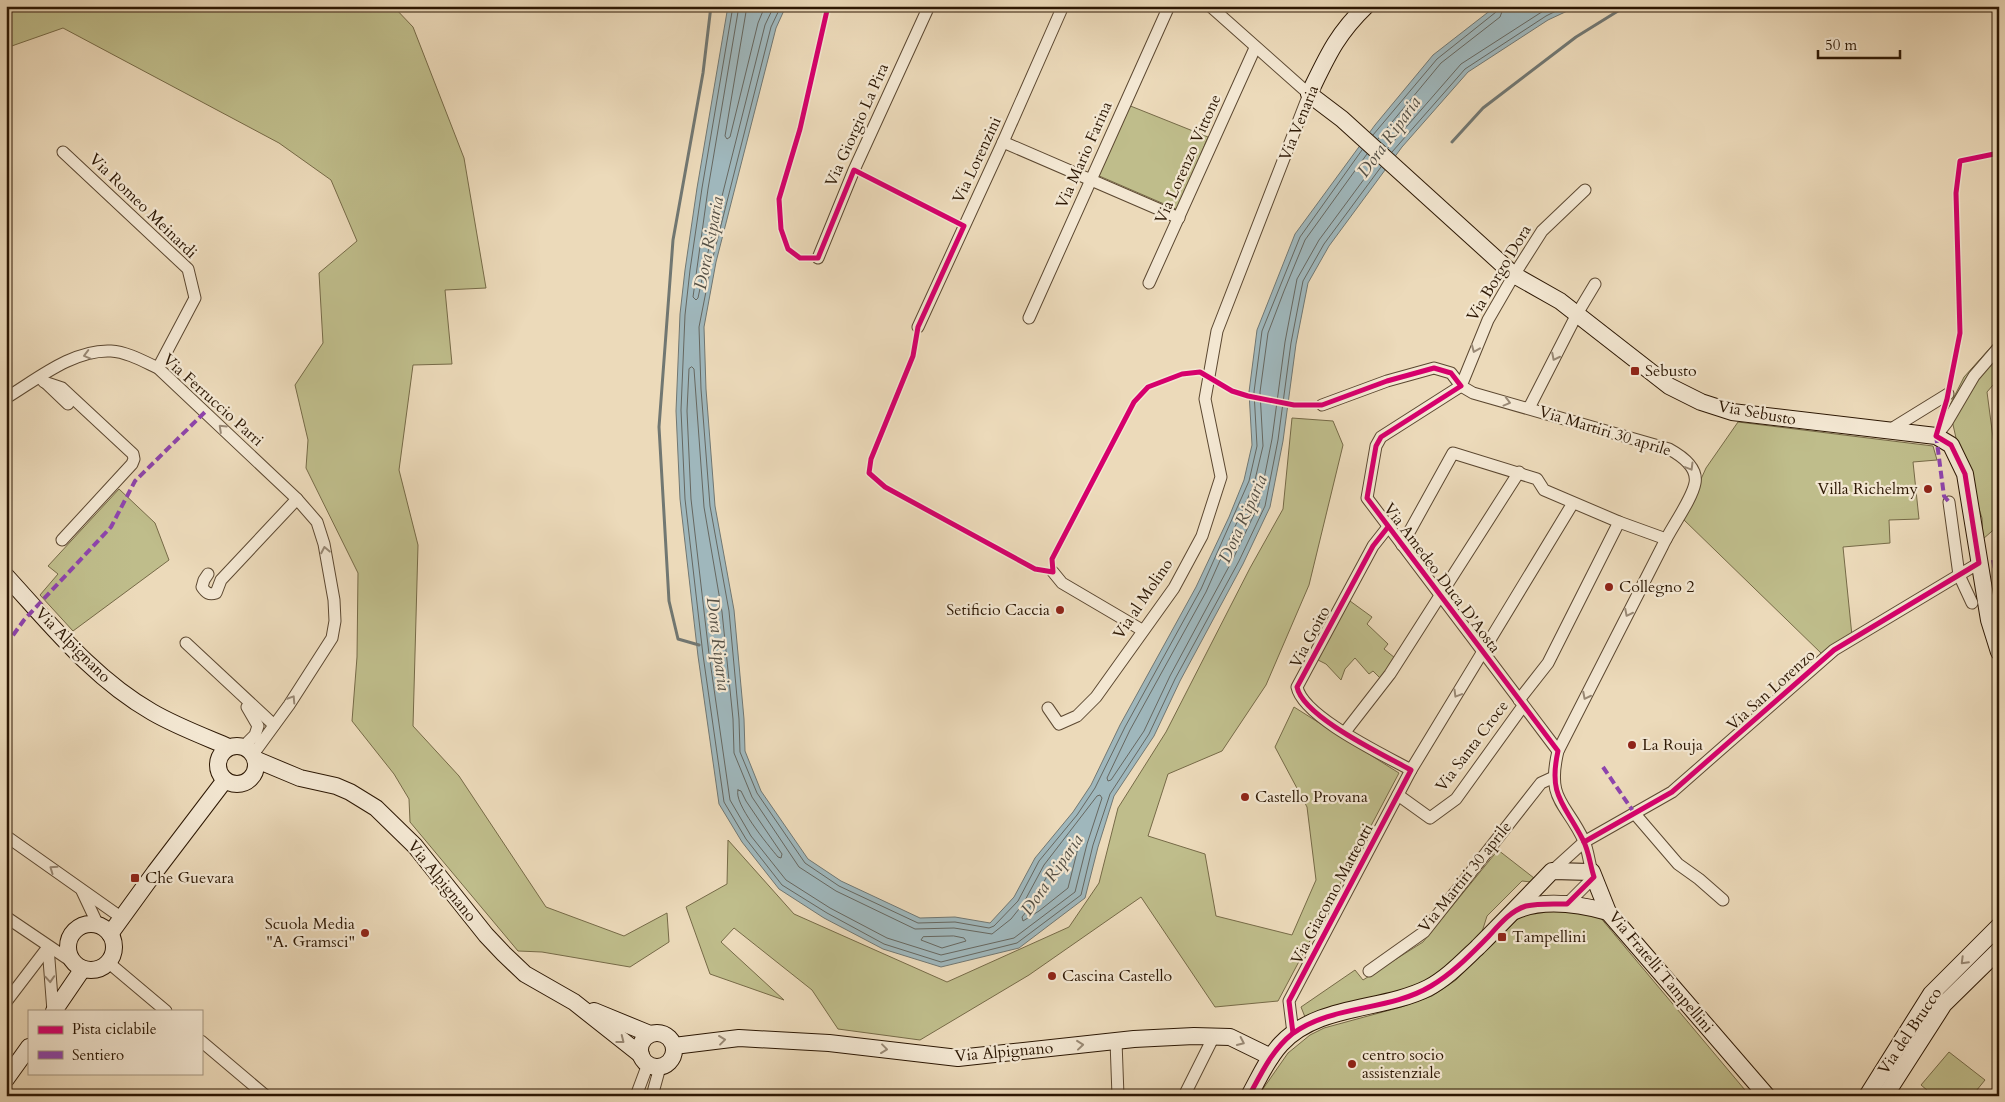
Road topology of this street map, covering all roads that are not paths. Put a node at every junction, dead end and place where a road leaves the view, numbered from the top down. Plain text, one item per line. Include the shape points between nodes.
1 (929, 6) edge
2 (1063, 6) edge
3 (1168, 6) edge
4 (1210, 6) edge
5 (1366, 6) edge
6 (1255, 48) junction
7 (1309, 94) junction
8 (1004, 142) junction
9 (63, 152) dead end
10 (1090, 180) junction
11 (1585, 190) dead end
12 (1180, 218) junction
13 (1249, 249) joint
14 (818, 258) dead end
15 (1514, 275) junction
16 (1149, 283) dead end
17 (1595, 284) dead end
18 (1577, 314) junction
19 (1029, 318) dead end
20 (918, 327) dead end
21 (1999, 347) edge
22 (158, 368) junction
23 (42, 380) junction
24 (1461, 386) junction
25 (1948, 394) dead end
26 (6, 398) edge
27 (68, 404) dead end
28 (1322, 405) dead end
29 (1529, 408) junction
30 (1888, 431) junction
31 (1936, 436) junction
32 (1519, 472) junction
33 (297, 499) junction
34 (1573, 502) junction
35 (1949, 502) dead end
36 (1619, 522) junction
37 (1388, 527) junction
38 (1666, 539) junction
39 (62, 540) dead end
40 (1402, 545) junction
41 (1980, 564) junction
42 (1054, 572) dead end
43 (208, 574) dead end
44 (1959, 575) junction
45 (6, 576) edge
46 (1440, 595) junction
47 (1972, 602) dead end
48 (1142, 630) junction
49 (186, 643) dead end
50 (1483, 652) junction
51 (1999, 652) edge
52 (240, 695) junction
53 (1521, 703) junction
54 (1048, 708) dead end
55 (172, 723) junction
56 (274, 725) junction
57 (1345, 732) junction
58 (1558, 751) junction
59 (248, 756) junction
60 (218, 764) junction
61 (1411, 770) junction
62 (1554, 777) junction
63 (225, 780) junction
64 (1398, 795) junction
65 (1635, 814) junction
66 (6, 836) edge
67 (1584, 842) junction
68 (1552, 871) junction
69 (1593, 874) junction
70 (80, 888) junction
71 (1723, 900) dead end
72 (1567, 904) junction
73 (1608, 912) junction
74 (1512, 913) junction
75 (6, 917) edge
76 (122, 918) junction
77 (1999, 926) edge
78 (104, 929) junction
79 (48, 946) junction
80 (1999, 950) edge
81 (109, 963) junction
82 (77, 965) junction
83 (1369, 971) dead end
84 (6, 1002) edge
85 (574, 1002) junction
86 (53, 1010) edge
87 (54, 1010) edge
88 (165, 1010) edge
89 (1293, 1033) junction
90 (650, 1034) junction
91 (1214, 1036) junction
92 (1116, 1041) junction
93 (202, 1042) edge
94 (674, 1046) junction
95 (28, 1048) edge
96 (1271, 1056) junction
97 (649, 1062) junction
98 (9, 1076) edge
99 (652, 1095) edge
100 (266, 1096) edge
101 (636, 1096) edge
102 (1118, 1096) edge
103 (1184, 1096) edge
104 (1249, 1096) edge
105 (1767, 1096) edge
106 (1867, 1096) edge
107 (1885, 1096) edge

1 - 14 street, Via Giorgio La Pira via 854,170
2 - 8 street, Via Lorenzini
3 - 10 street, Via Mario Farina
4 - 6 street
5 - 7 street, Via Venaria via 1334,43
6 - 7 street
6 - 12 street, Via Lorenzo Vittone
7 - 13 street, Via Venaria
7 - 15 street, Via Sebusto via 1342,119
8 - 10 street
8 - 20 street, Via Lorenzini
9 - 22 street, Via Romeo Meinardi via 188,268 195,298
10 - 12 street
10 - 19 street, Via Mario Farina
11 - 15 street, Via Borgo Dora via 1542,231
12 - 16 street, Via Lorenzo Vittone
13 - 48 street, Via al Molino via 1217,331 1205,399 1221,477 1202,536 1174,588
15 - 18 street, Via Sebusto
15 -> 24 street, Via Borgo Dora via 1488,320
17 - 18 street
18 -> 29 street
18 - 30 street, Via Sebusto via 1669,386 1701,402 1732,412
21 - 31 street via 1974,376
22 -> 23 street, Via Ferruccio Parri via 134,356 111,351 90,353 68,361
33 -> 22 street, Via Ferruccio Parri
23 - 26 street, Via Ferruccio Parri
23 - 27 street
23 - 39 street via 62,388 133,454 134,459
24 - 28 street, Via Martiri 30 aprile via 1450,373 1434,368
24 -> 29 street, Via Martiri 30 aprile
24 - 37 street, Via Amedeo Duca D'Aosta via 1381,437 1376,446 1367,498
25 - 30 street
29 -> 38 street, Via Martiri 30 aprile via 1649,442 1683,457 1694,471 1696,481
30 - 31 street, Via Sebusto
31 - 41 street via 1951,445 1965,474
32 - 34 street via 1537,479 1544,490
32 - 40 street via 1453,453
32 - 46 street
33 - 43 street via 221,580 216,593 206,592 202,587
56 -> 33 street, Via Ferruccio Parri via 332,638 335,621 321,533 317,522
34 - 36 street
34 - 50 street, Via Giacomo Matteotti
35 - 44 street
36 - 38 street
36 - 53 street via 1548,663
37 - 40 street, Via Amedeo Duca D'Aosta
37 - 57 street, Via Goito via 1373,546 1298,687 1306,704
38 -> 58 street, Via Martiri 30 aprile
40 - 46 street, Via Amedeo Duca D'Aosta
41 - 44 street, Via San Lorenzo
41 - 51 street via 1988,620
42 - 48 street via 1062,583
44 - 47 street
44 - 65 street, Via San Lorenzo via 1834,650 1691,777
45 - 55 street, Via Alpignano via 94,670 135,701
46 - 50 street, Via Amedeo Duca D'Aosta
46 - 57 street via 1390,674
48 - 54 street, Via al Molino via 1096,697 1077,716 1059,724
49 - 52 street
50 - 53 street, Via Amedeo Duca D'Aosta
50 -> 61 street, Via Giacomo Matteotti
52 - 56 street
52 - 59 street via 258,726
53 - 58 street, Via Amedeo Duca D'Aosta
53 - 64 street, Via Santa Croce via 1456,800 1430,818
55 - 59 street, Via Alpignano
55 - 60 street, Via Alpignano via 201,743
56 - 59 street, Via Ferruccio Parri
57 - 61 street, Via Goito
58 - 62 street, Via Fratelli Tampellini
59 - 60 street via 220,754
59 - 63 street via 249,781 232,784
59 - 85 street, Via Alpignano via 300,778 336,786 376,808 415,846 504,954 525,974
60 - 63 street
61 - 64 street, Via Giacomo Matteotti
62 - 67 street, Via Fratelli Tampellini via 1556,793
62 - 83 street, Via Martiri 30 aprile via 1540,783 1424,932
63 - 76 street
64 - 89 street, Via Giacomo Matteotti via 1290,1002
65 - 67 street, Via San Lorenzo
65 - 71 street via 1678,864
70 -> 66 street
67 - 68 street
67 - 69 street, Via Fratelli Tampellini
68 - 69 street
68 - 74 street
69 - 72 street
69 - 73 street, Via Fratelli Tampellini
70 - 76 street
70 - 78 street
72 - 73 street
72 - 74 street via 1535,904
73 - 105 street, Via Fratelli Tampellini
74 - 89 street via 1450,973 1428,988 1320,1019
75 - 79 street
76 - 78 street
77 -> 106 street, Via del Brucco via 1931,994
78 - 81 street via 115,946
78 - 82 street via 84,925 75,930 67,950
79 - 82 street
79 - 84 street
79 -> 86 street
80 - 107 street, Via del Brucco via 1944,1004
81 - 82 street via 93,971
81 - 88 street
82 - 87 street
85 - 90 street, Via Alpignano
85 -> 97 street, Via Alpignano
89 - 96 street
90 - 94 street via 664,1034
90 - 97 street via 642,1042
91 - 92 street, Via Alpignano
91 -> 96 street, Via Alpignano via 1230,1037
91 - 103 street
94 -> 92 street, Via Alpignano via 739,1038 829,1043 958,1058
92 - 102 street
93 - 100 street
94 - 97 street via 672,1058 666,1064
95 - 98 street
96 - 104 street
97 - 99 street
97 - 101 street

